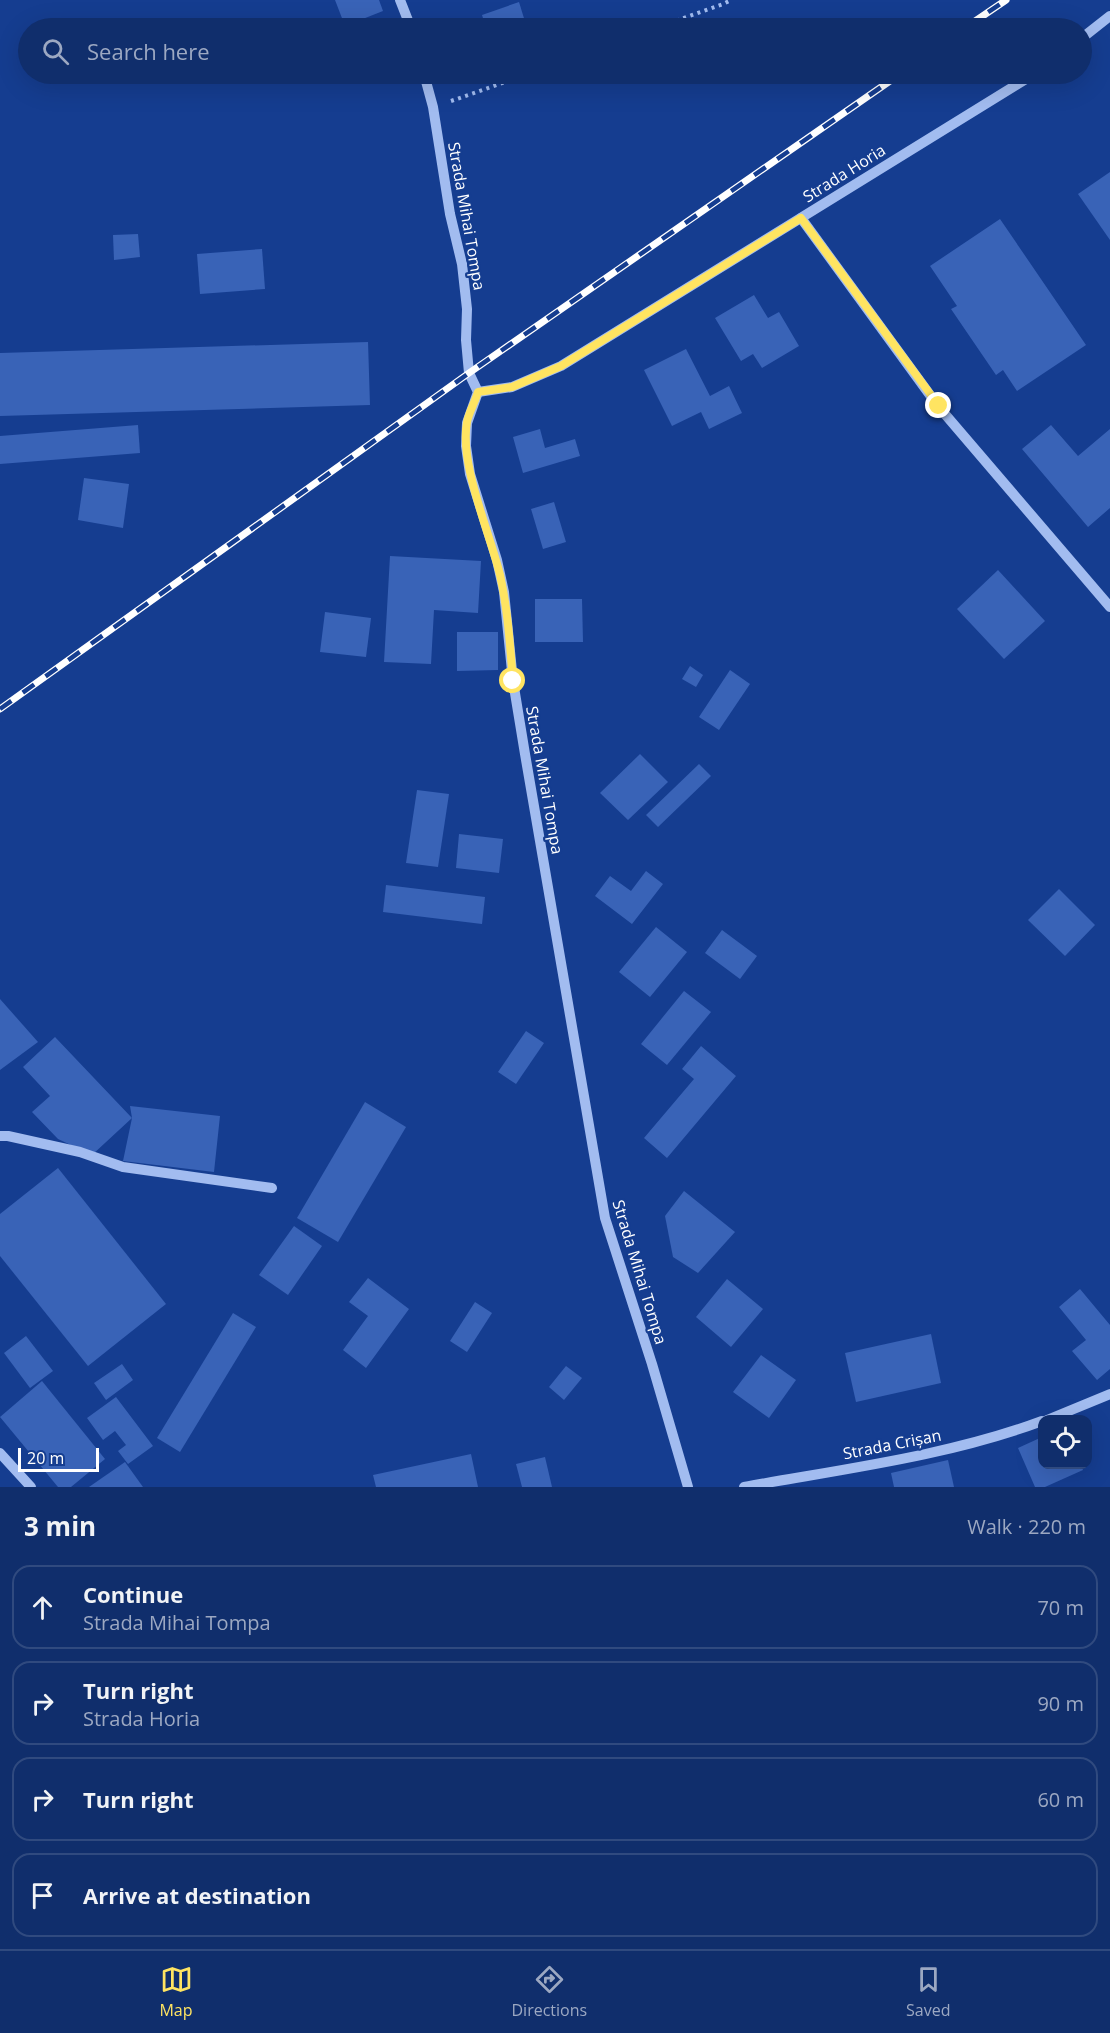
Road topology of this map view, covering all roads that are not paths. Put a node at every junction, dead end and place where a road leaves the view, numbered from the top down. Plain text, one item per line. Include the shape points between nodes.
1 (400, 0) edge
2 (1110, 16) edge
3 (407, 18) edge
4 (1092, 30) edge
5 (427, 84) edge
6 (1018, 84) edge
7 (801, 218) junction
8 (478, 392) junction
9 (1110, 607) edge
10 (0, 1136) edge
11 (272, 1188) dead end
12 (1110, 1394) edge
13 (1057, 1415) edge
14 (1038, 1423) edge
15 (0, 1453) edge
16 (31, 1487) edge
17 (688, 1487) edge
18 (744, 1487) edge

1 - 3 street
2 - 4 street
5 - 8 street, Strada Mihai Tompa via 462,264 469,373
6 - 7 street, Strada Horia
7 - 8 street, Strada Horia via 561,366 512,387
7 - 9 street via 939,406
8 - 17 street, Strada Mihai Tompa via 467,423 470,474 504,592 513,681 605,1218
10 - 11 street via 80,1152 123,1167
12 - 13 street
14 - 18 street, Strada Crișan via 929,1452
15 - 16 street

